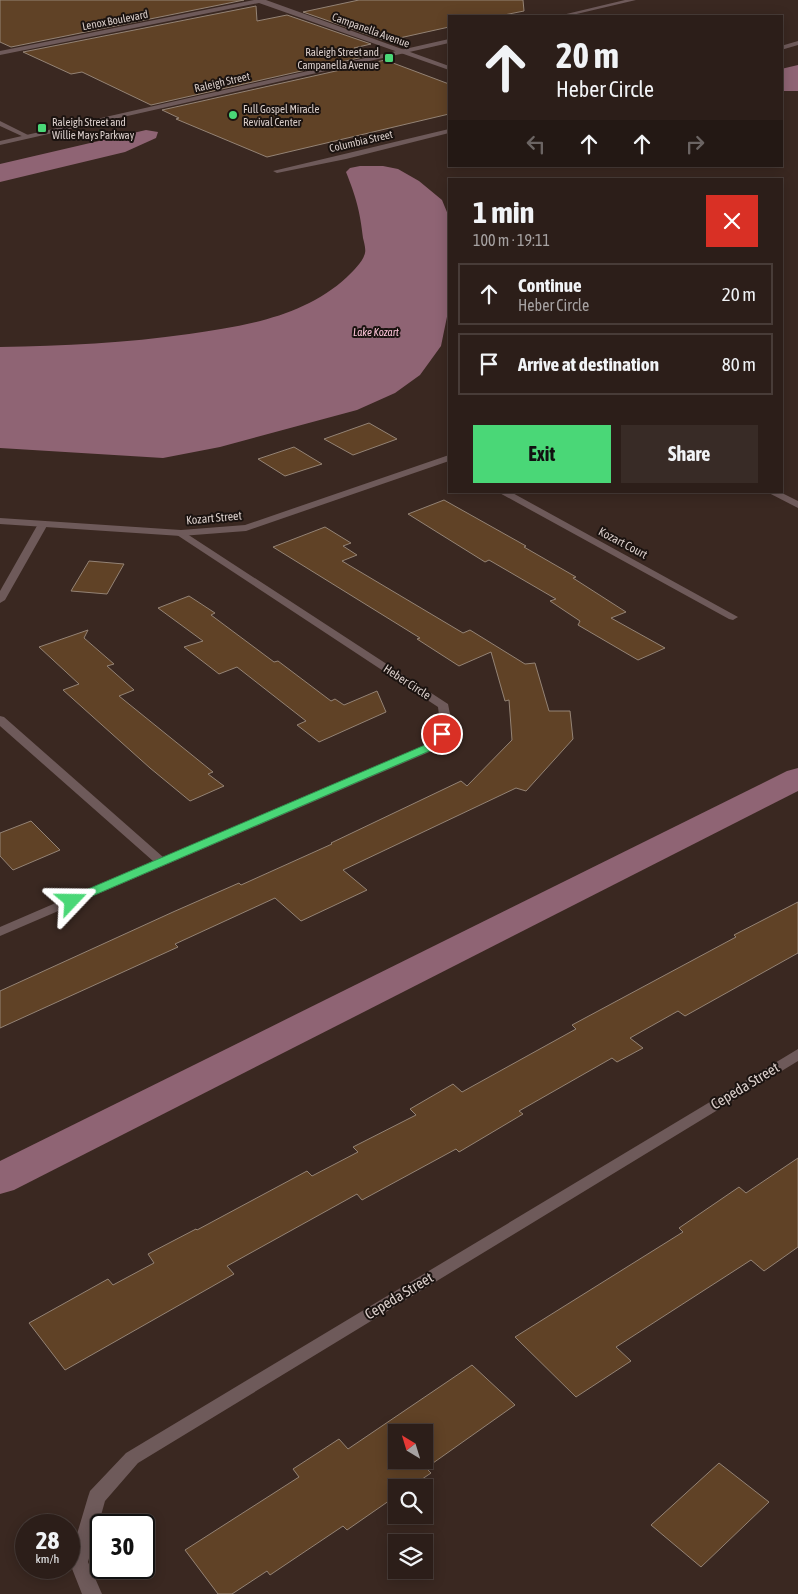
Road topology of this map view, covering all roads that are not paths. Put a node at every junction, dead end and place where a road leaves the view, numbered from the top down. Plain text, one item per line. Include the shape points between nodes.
1 (260, 0) edge
2 (633, 0) edge
3 (566, 15) edge
4 (448, 41) edge
5 (798, 43) edge
6 (783, 47) edge
7 (403, 52) junction
8 (0, 53) edge
9 (448, 68) edge
10 (0, 123) edge
11 (448, 131) edge
12 (28, 137) junction
13 (0, 143) edge
14 (277, 171) dead end
15 (447, 460) edge
16 (505, 493) edge
17 (774, 493) edge
18 (798, 505) edge
19 (0, 521) edge
20 (43, 524) junction
21 (181, 533) junction
22 (0, 600) edge
23 (733, 616) dead end
24 (0, 720) edge
25 (161, 862) junction
26 (0, 932) edge
27 (798, 1054) edge
28 (92, 1594) edge

1 - 7 street, Campanella Avenue
1 - 8 street, Lenox Boulevard
2 - 3 street
4 - 7 street, Raleigh Street
5 - 6 street
7 - 9 street, Campanella Avenue
7 - 12 street, Raleigh Street
10 - 12 street
11 - 14 street, Columbia Street
12 - 13 street, Raleigh Street
15 - 21 street, Kozart Street via 246,528
16 - 23 street, Kozart Court
17 - 18 street
19 - 20 street, Kozart Street
20 - 21 street, Kozart Street
20 - 22 street
21 - 25 street, Heber Circle via 444,706 446,724 437,744
24 - 25 street
25 - 26 street
27 - 28 street, Cepeda Street via 132,1458 97,1497 78,1562

